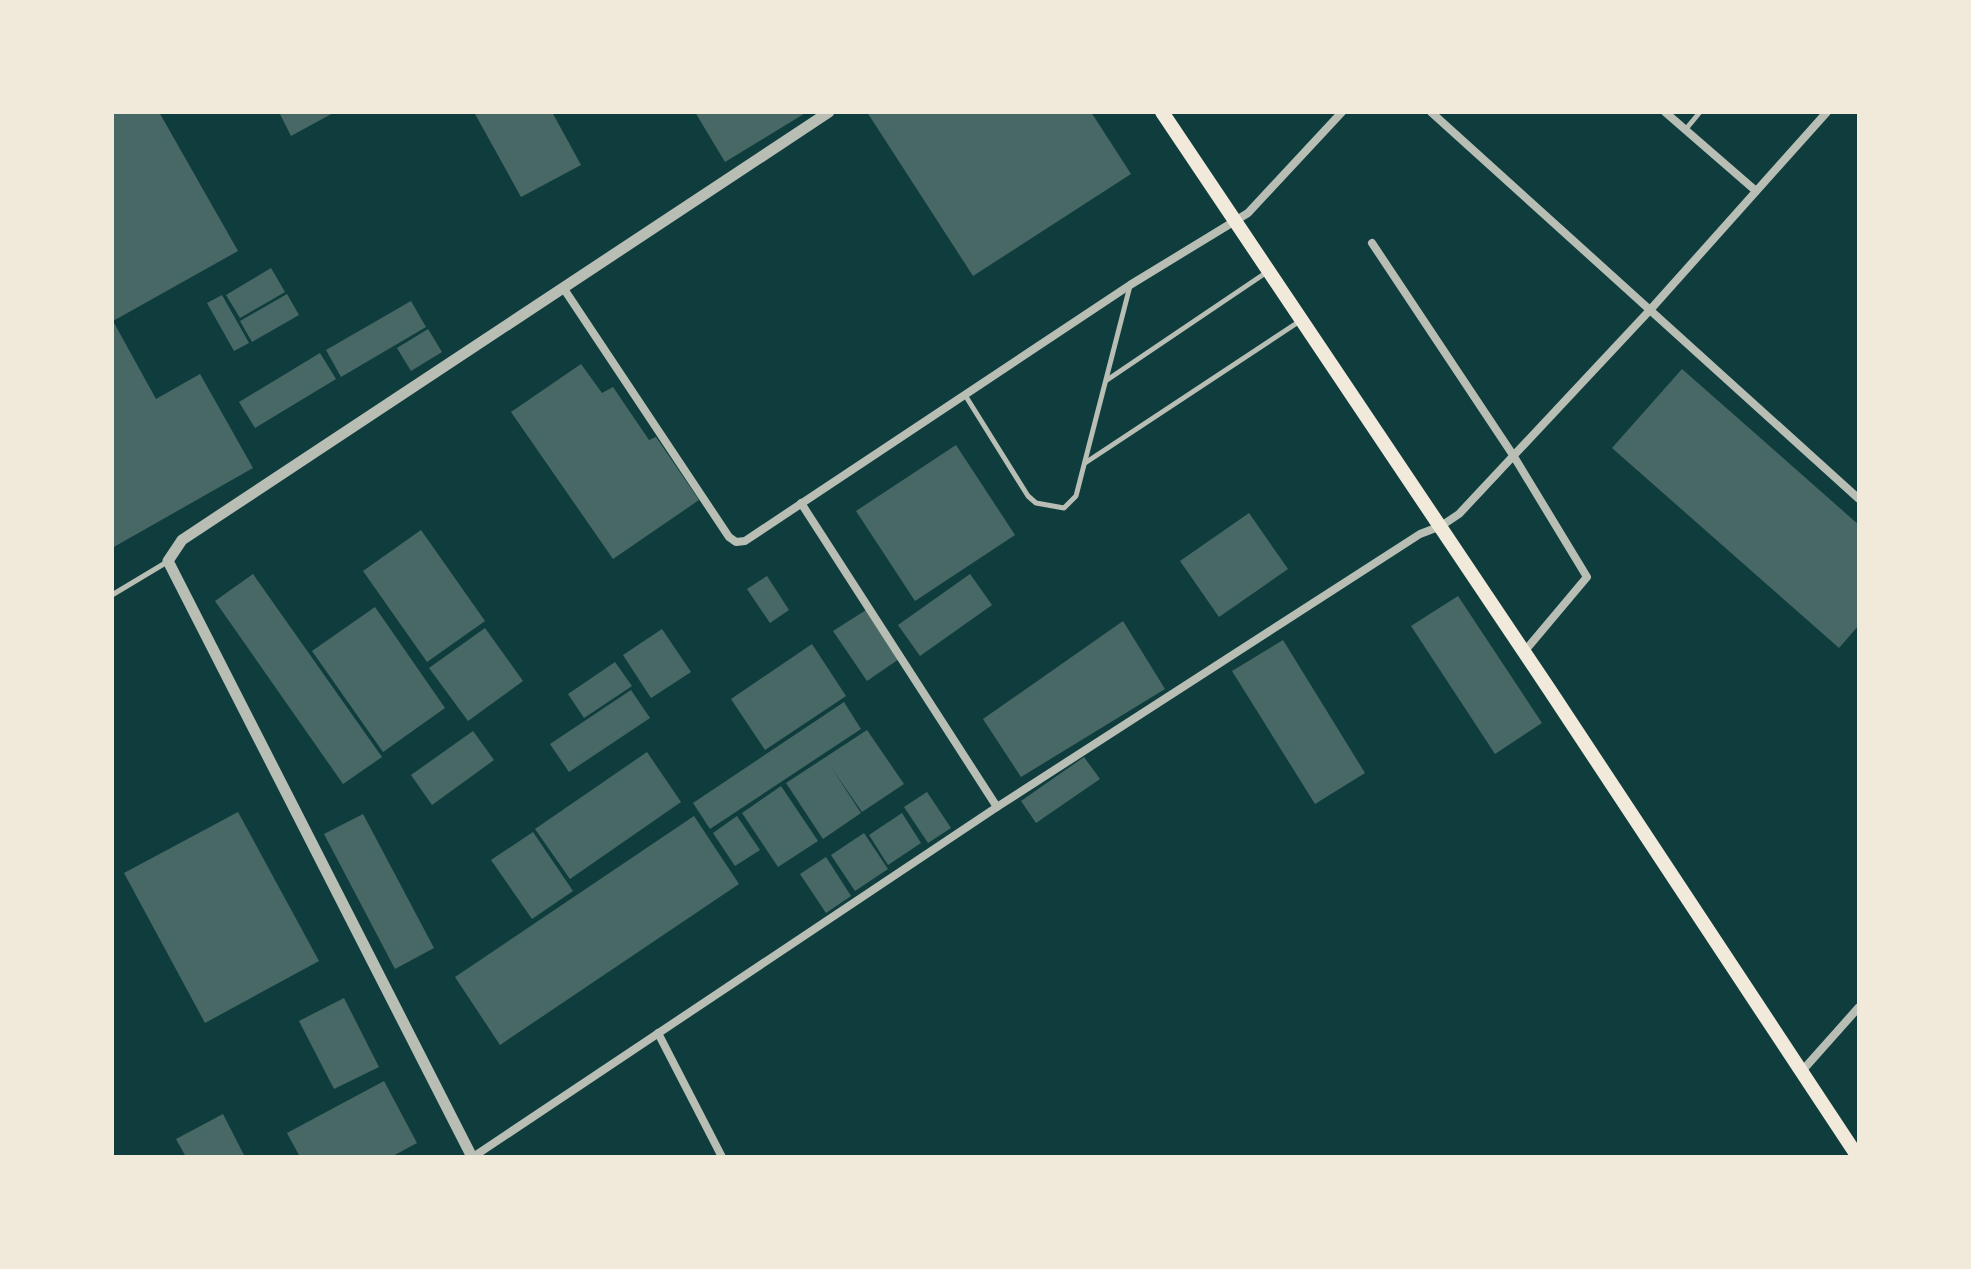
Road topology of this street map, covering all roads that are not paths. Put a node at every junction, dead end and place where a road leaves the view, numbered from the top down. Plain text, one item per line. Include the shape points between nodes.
1 (829, 112) edge
2 (1162, 112) edge
3 (1342, 112) edge
4 (1431, 112) edge
5 (1665, 112) edge
6 (1700, 112) edge
7 (1827, 112) edge
8 (1685, 129) junction
9 (1756, 191) junction
10 (1235, 222) junction
11 (1372, 243) dead end
12 (1268, 271) junction
13 (1130, 285) junction
14 (564, 289) junction
15 (1650, 310) junction
16 (1301, 320) junction
17 (1105, 381) junction
18 (965, 395) junction
19 (1513, 455) junction
20 (1084, 463) junction
21 (1859, 499) edge
22 (801, 503) junction
23 (1441, 526) junction
24 (168, 561) junction
25 (112, 595) edge
26 (1524, 652) junction
27 (997, 807) junction
28 (1859, 1007) edge
29 (658, 1033) junction
30 (1802, 1071) junction
31 (472, 1157) edge
32 (722, 1157) edge
33 (1858, 1157) edge

1 - 14 street
2 - 10 main road
3 - 10 street
4 - 15 street
5 - 8 street
6 - 8 lane
7 - 9 street
8 - 9 street
9 - 15 street
10 - 12 main road
10 - 13 street
11 - 19 street
12 - 16 main road
12 - 17 lane
13 - 17 lane
13 - 18 street
14 - 22 street via 729,537 745,541
14 - 24 street via 182,540
15 - 19 street
15 - 21 street
16 - 20 lane
16 - 23 main road
17 - 20 lane
18 - 20 lane via 1036,503 1064,508 1070,504
18 - 22 street
19 - 23 street via 1459,514
19 - 26 street via 1587,577
22 - 27 street
23 - 26 main road
23 - 27 street via 1420,534
24 - 25 lane
24 - 31 street
26 - 30 main road
27 - 29 street
28 - 30 street
29 - 31 street
29 - 32 street
30 - 33 main road

